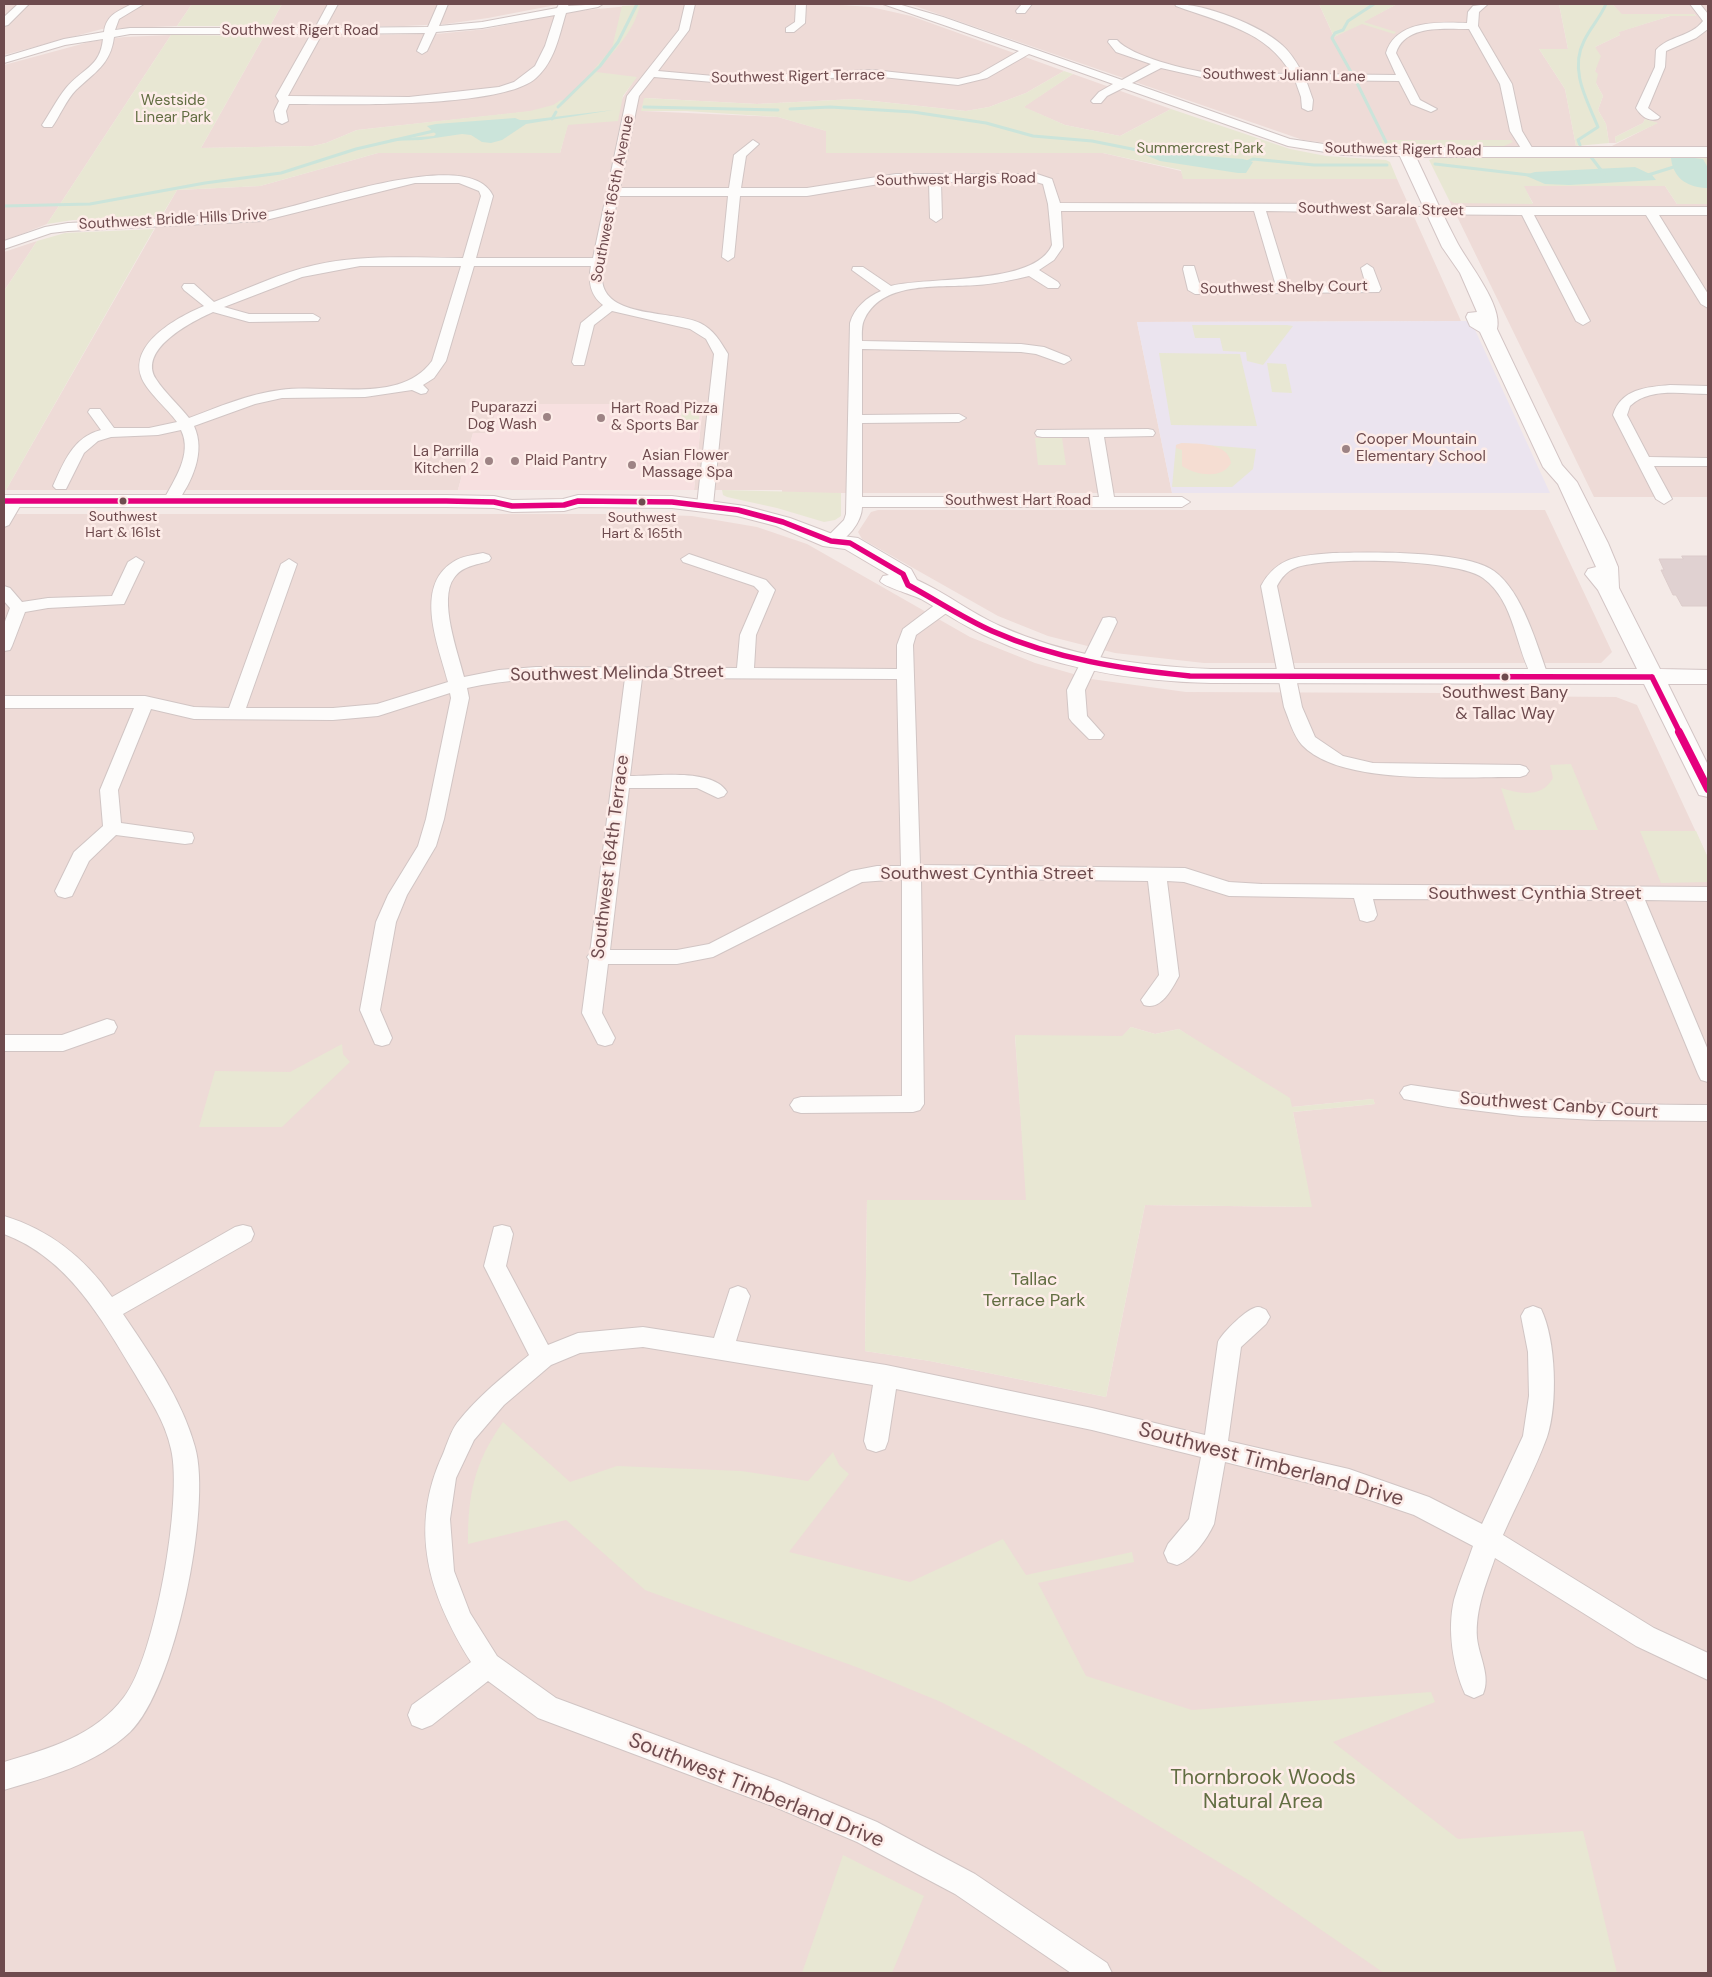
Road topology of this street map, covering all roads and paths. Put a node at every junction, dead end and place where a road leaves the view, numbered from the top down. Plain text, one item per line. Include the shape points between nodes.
1 (24, 4) edge
2 (139, 4) edge
3 (333, 4) edge
4 (442, 4) edge
5 (598, 4) edge
6 (690, 4) edge
7 (801, 4) edge
8 (888, 4) edge
9 (1180, 4) edge
10 (1483, 4) edge
11 (1695, 4) edge
12 (903, 5) edge
13 (563, 6) edge
14 (939, 19) junction
15 (1708, 22) edge
16 (4, 23) edge
17 (924, 25) dead end
18 (1473, 26) junction
19 (430, 30) junction
20 (790, 30) dead end
21 (319, 31) junction
22 (108, 34) junction
23 (1113, 42) dead end
24 (1028, 50) junction
25 (422, 51) dead end
26 (4, 60) edge
27 (1160, 64) junction
28 (649, 73) junction
29 (1300, 78) junction
30 (1403, 78) junction
31 (1122, 84) junction
32 (285, 101) junction
33 (1097, 101) dead end
34 (1308, 108) dead end
35 (1431, 110) dead end
36 (1654, 117) dead end
37 (282, 121) dead end
38 (48, 125) dead end
39 (753, 144) dead end
40 (1406, 152) junction
41 (1528, 152) junction
42 (1708, 152) edge
43 (935, 178) junction
44 (613, 192) junction
45 (734, 192) junction
46 (1054, 207) junction
47 (1259, 208) junction
48 (1526, 211) junction
49 (1650, 211) junction
50 (1708, 211) edge
51 (1434, 212) junction
52 (936, 218) dead end
53 (4, 245) edge
54 (728, 257) dead end
55 (469, 262) junction
56 (599, 262) junction
57 (1367, 268) dead end
58 (1189, 269) dead end
59 (858, 270) dead end
60 (1031, 271) junction
61 (1053, 285) dead end
62 (189, 287) dead end
63 (1284, 290) junction
64 (890, 291) junction
65 (1708, 304) edge
66 (610, 306) junction
67 (214, 307) junction
68 (313, 318) dead end
69 (1583, 321) dead end
70 (855, 346) junction
71 (1064, 360) dead end
72 (578, 362) dead end
73 (1708, 390) edge
74 (96, 412) dead end
75 (959, 418) dead end
76 (854, 419) junction
77 (187, 422) junction
78 (109, 431) junction
79 (1042, 433) dead end
80 (1096, 433) junction
81 (1148, 433) dead end
82 (1644, 462) junction
83 (1708, 462) edge
84 (61, 486) dead end
85 (1664, 499) dead end
86 (10, 501) edge
87 (171, 501) junction
88 (855, 502) junction
89 (1107, 502) junction
90 (1182, 502) dead end
91 (705, 505) junction
92 (4, 522) edge
93 (832, 541) junction
94 (483, 558) dead end
95 (689, 559) dead end
96 (136, 562) dead end
97 (289, 564) dead end
98 (4, 591) edge
99 (946, 605) junction
100 (18, 608) junction
101 (1109, 622) dead end
102 (4, 646) edge
103 (1088, 662) junction
104 (634, 672) junction
105 (745, 673) junction
106 (906, 674) junction
107 (1289, 677) junction
108 (1652, 677) junction
109 (1542, 678) junction
110 (1708, 678) edge
111 (459, 684) junction
112 (4, 702) edge
113 (145, 702) junction
114 (235, 715) junction
115 (1095, 736) dead end
116 (1520, 770) dead end
117 (621, 782) junction
118 (1708, 790) edge
119 (718, 792) dead end
120 (112, 828) junction
121 (185, 838) dead end
122 (911, 872) junction
123 (1157, 874) junction
124 (66, 891) dead end
125 (1362, 893) junction
126 (1633, 894) junction
127 (1708, 894) edge
128 (1367, 915) dead end
129 (597, 957) junction
130 (1152, 1000) dead end
131 (107, 1026) dead end
132 (382, 1038) dead end
133 (605, 1038) dead end
134 (4, 1043) edge
135 (1708, 1074) edge
136 (1411, 1093) dead end
137 (801, 1105) dead end
138 (1708, 1113) edge
139 (4, 1225) edge
140 (242, 1234) dead end
141 (502, 1234) dead end
142 (738, 1296) dead end
143 (109, 1310) junction
144 (1533, 1316) dead end
145 (1258, 1317) dead end
146 (722, 1349) junction
147 (543, 1358) junction
148 (886, 1376) junction
149 (876, 1441) dead end
150 (1215, 1448) junction
151 (1488, 1540) junction
152 (1177, 1553) dead end
153 (488, 1665) junction
154 (1708, 1667) edge
155 (1474, 1685) dead end
156 (422, 1715) dead end
157 (4, 1776) edge
158 (1097, 1973) edge

1 - 16 street
2 - 22 street via 115,17
3 - 21 street
4 - 19 street
5 - 13 street, Southwest Rigert Road
6 - 28 street, Southwest 165th Avenue via 684,30
7 - 20 street via 800,23
8 - 12 street, Southwest Rigert Road
9 - 29 street via 1262,35 1288,56
10 - 18 street via 1471,16
11 - 15 street
12 - 14 street, Southwest Rigert Road
13 - 19 street, Southwest Rigert Road via 482,25
13 - 32 street via 549,56 528,80 516,86 409,100
14 - 17 street
14 - 24 street, Southwest Rigert Road
15 - 36 street via 1693,36 1661,50 1660,67 1642,108
18 - 30 street via 1434,26 1396,39 1390,53
18 - 41 street via 1506,84 1516,131
19 - 21 street, Southwest Rigert Road
19 - 25 street
21 - 22 street, Southwest Rigert Road via 148,30
21 - 32 street via 282,96
22 - 26 street, Southwest Rigert Road via 64,42
22 - 38 street via 103,59 71,89
23 - 27 street, Southwest Juliann Lane via 1120,50
24 - 28 street, Southwest Rigert Terrace via 983,76 958,82 873,73 725,80
24 - 31 street, Southwest Rigert Road
27 - 29 street, Southwest Juliann Lane via 1210,76
27 - 31 street
28 - 44 street, Southwest 165th Avenue via 633,96
29 - 30 street, Southwest Juliann Lane
29 - 34 street
30 - 35 street via 1415,102
31 - 33 street
31 - 40 street, Southwest Rigert Road via 1298,145 1344,151
32 - 37 street via 280,112
39 - 45 street via 740,154
40 - 41 main road, Southwest Rigert Road
40 - 51 main road
41 - 42 main road, Southwest Rigert Road
43 - 45 street, Southwest Hargis Road via 876,180 807,192
43 - 46 street, Southwest Hargis Road via 1044,179 1050,186
43 - 52 street
44 - 45 street, Southwest Hargis Road
44 - 56 street, Southwest 165th Avenue
45 - 54 street
46 - 47 street, Southwest Sarala Street
46 - 60 street, Southwest Hargis Road via 1058,247
47 - 51 street, Southwest Sarala Street
47 - 63 street
48 - 49 street, Southwest Sarala Street
48 - 51 street, Southwest Sarala Street
48 - 69 street
49 - 50 street, Southwest Sarala Street
49 - 65 street
51 - 108 main road via 1451,247 1448,258 1477,322 1488,330 1553,467 1552,483 1589,566 1608,588
53 - 55 street, Southwest Bridle Hills Drive via 57,228 262,217 398,181 460,179 484,189 487,196
55 - 56 street
55 - 67 street via 360,262 339,265 288,277
55 - 77 street, Southwest Bridle Hills Drive via 439,361 417,387 368,394 282,394
56 - 66 street, Southwest 165th Avenue via 596,291
57 - 63 street, Southwest Shelby Court via 1374,290
58 - 63 street, Southwest Shelby Court via 1195,290
59 - 64 street
60 - 61 street
60 - 64 street, Southwest Hargis Road via 990,281 920,283
62 - 67 street
64 - 70 street, Southwest Hargis Road via 864,308 859,316
66 - 72 street via 588,323
66 - 91 street, Southwest 165th Avenue via 695,325 718,342 721,354
67 - 68 street via 256,318
67 - 77 street via 170,330 149,354 146,363 147,376
70 - 71 street via 1020,348 1039,350
70 - 76 street, Southwest Hargis Road
73 - 82 street via 1639,393 1625,400 1620,415
74 - 78 street
75 - 76 street
76 - 88 street, Southwest Hargis Road
77 - 78 street, Southwest Bridle Hills Drive via 155,431
77 - 87 street via 194,440 191,460
78 - 84 street via 81,447
79 - 80 street
80 - 81 street
80 - 89 street
82 - 83 street
82 - 85 street
86 - 87 main road
86 - 92 street
87 - 91 main road via 494,502 512,506 564,505 578,501
88 - 89 street, Southwest Hart Road
88 - 93 street, Southwest Hargis Road via 851,522
89 - 90 street, Southwest Hart Road
91 - 93 main road via 768,518
93 - 99 main road via 840,550 893,582 908,585
94 - 111 street via 451,569 440,594 442,623
95 - 105 street via 760,583 767,590 748,636
96 - 100 street via 118,601 48,603
97 - 114 street
98 - 100 street
99 - 103 main road via 992,631
99 - 106 street via 909,633 905,645
100 - 102 street
101 - 103 street
103 - 107 main road via 1190,676
103 - 115 street via 1076,690 1078,718
104 - 105 street, Southwest Melinda Street
104 - 111 street, Southwest Melinda Street via 536,672 499,675
104 - 117 street, Southwest 164th Terrace
105 - 106 street, Southwest Melinda Street
106 - 122 street
107 - 109 main road
107 - 109 street via 1268,586 1275,574 1291,564 1312,558 1427,558 1462,563 1485,572 1499,584 1506,592
107 - 116 street via 1293,707 1300,726 1309,741 1337,760 1373,769
108 - 109 main road
108 - 110 main road
108 - 118 main road
111 - 114 street, Southwest Melinda Street via 378,710
111 - 132 street via 458,709 427,846 386,922 370,1010
112 - 113 street, Southwest Melinda Street
113 - 114 street, Southwest Melinda Street via 194,713
113 - 120 street via 109,790
117 - 119 street via 700,782
117 - 129 street, Southwest 164th Terrace
120 - 121 street
120 - 124 street via 81,857
122 - 123 street, Southwest Cynthia Street
122 - 129 street, Southwest Cynthia Street via 858,876 713,950 677,957
122 - 137 street via 913,1104
123 - 125 street, Southwest Cynthia Street via 1185,874 1229,889
123 - 130 street via 1169,976
125 - 126 street, Southwest Cynthia Street
125 - 128 street
126 - 127 street, Southwest Cynthia Street
126 - 135 street
129 - 133 street, Southwest 164th Terrace via 592,1013
131 - 134 street via 63,1043
136 - 138 street, Southwest Canby Court via 1620,1114
139 - 143 street via 47,1245 83,1276
140 - 143 street
141 - 147 street via 495,1266
142 - 146 street
143 - 157 street via 166,1405 183,1448 188,1497 184,1540 155,1664 135,1706 99,1741 60,1760
144 - 151 street via 1540,1352 1541,1396 1534,1436
145 - 150 street via 1230,1342
146 - 147 street, Southwest Timberland Drive via 642,1337 578,1344
146 - 148 street, Southwest Timberland Drive
147 - 153 street, Southwest Timberland Drive via 496,1397 465,1432 448,1468 439,1499 437,1519 441,1571 460,1621
148 - 149 street
148 - 150 street, Southwest Timberland Drive
150 - 151 street, Southwest Timberland Drive via 1349,1482 1412,1502
150 - 152 street via 1201,1524
151 - 154 street, Southwest Timberland Drive via 1645,1638
151 - 155 street via 1467,1601 1464,1638
153 - 156 street
153 - 158 street, Southwest Timberland Drive via 548,1708 777,1794 867,1832 964,1884

